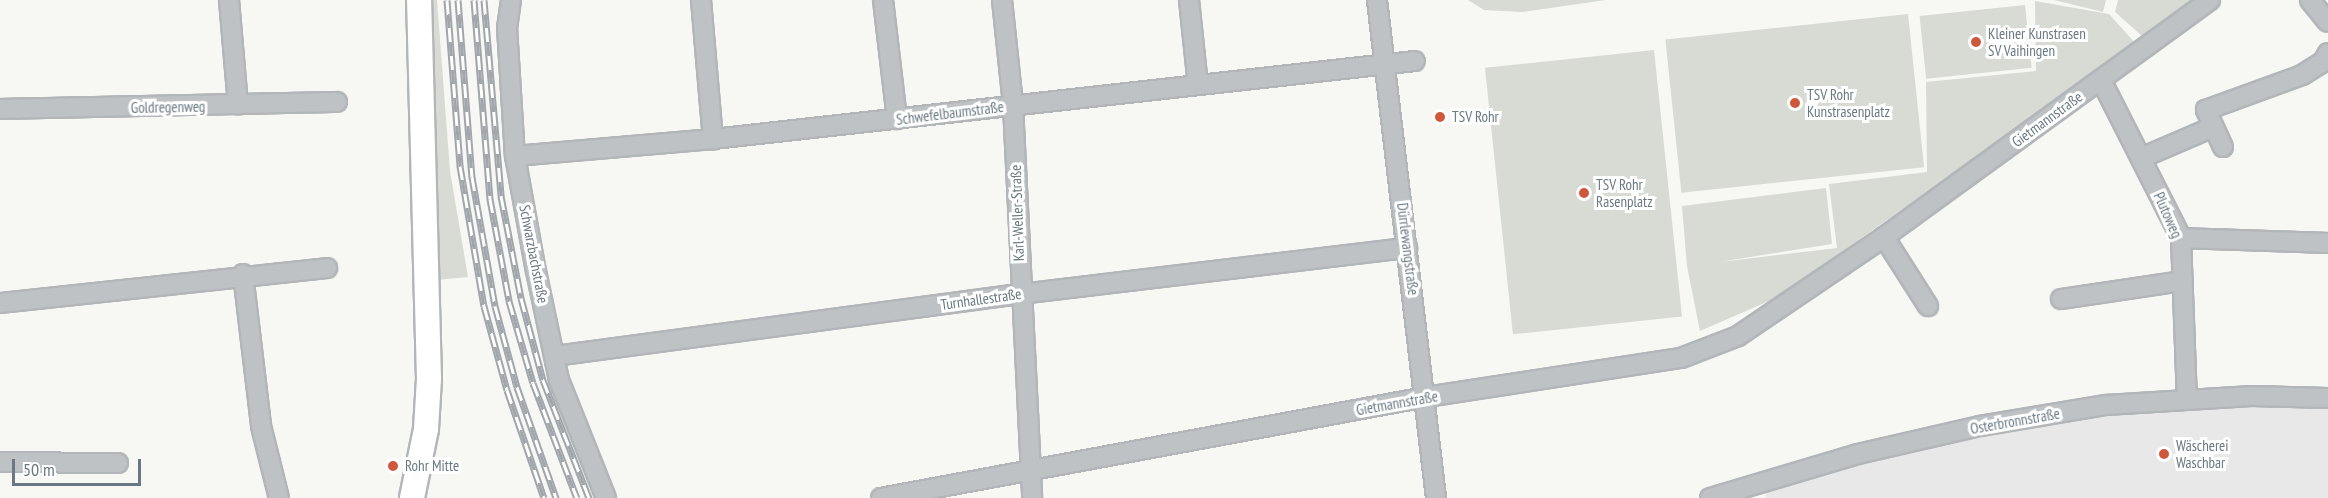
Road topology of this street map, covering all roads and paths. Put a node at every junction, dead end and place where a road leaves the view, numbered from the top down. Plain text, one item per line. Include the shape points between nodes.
1 (229, 0) edge
2 (419, 0) edge
3 (511, 0) edge
4 (701, 0) edge
5 (883, 0) edge
6 (1002, 0) edge
7 (1189, 0) edge
8 (1377, 0) edge
9 (2210, 0) edge
10 (2310, 0) edge
11 (2328, 22) edge
12 (2328, 53) edge
13 (1415, 61) dead end
14 (1384, 64) junction
15 (2101, 80) junction
16 (1198, 85) junction
17 (337, 102) dead end
18 (238, 105) junction
19 (1013, 105) junction
20 (0, 109) edge
21 (897, 119) junction
22 (2213, 127) junction
23 (713, 139) junction
24 (2223, 147) dead end
25 (515, 156) junction
26 (2141, 158) junction
27 (1884, 237) junction
28 (2181, 238) junction
29 (2328, 243) edge
30 (1407, 248) junction
31 (327, 268) dead end
32 (243, 274) junction
33 (2183, 281) junction
34 (1020, 294) junction
35 (2061, 299) dead end
36 (0, 303) edge
37 (1928, 306) dead end
38 (555, 356) junction
39 (1426, 397) junction
40 (2328, 398) edge
41 (2187, 399) junction
42 (0, 462) edge
43 (118, 463) dead end
44 (1029, 471) junction
45 (279, 498) edge
46 (412, 498) edge
47 (606, 498) edge
48 (881, 498) edge
49 (1032, 498) edge
50 (1436, 498) edge
51 (1710, 498) edge

1 - 18 street
2 - 46 main road via 429,379 426,429
3 - 25 street, Schwarzbachstraße via 507,27
4 - 23 street
5 - 21 street
6 - 19 street, Karl-Weller-Straße
7 - 16 street
8 - 14 street, Dürrlewangstraße
9 - 15 street, Gietmannstraße
10 - 11 street
12 - 22 street via 2323,62 2302,75 2206,110
13 - 14 street, Schwefelbaumstraße
14 - 16 street, Schwefelbaumstraße
14 - 30 street, Dürrlewangstraße
15 - 26 street, Plutoweg
15 - 27 street, Gietmannstraße
16 - 19 street, Schwefelbaumstraße
17 - 18 street, Goldregenweg
18 - 20 street, Goldregenweg
19 - 21 street, Schwefelbaumstraße
19 - 34 street, Karl-Weller-Straße
21 - 23 street, Schwefelbaumstraße
22 - 24 street
22 - 26 street
23 - 25 street, Schwefelbaumstraße
25 - 38 street, Schwarzbachstraße
26 - 28 street, Plutoweg
27 - 37 street
27 - 39 street, Gietmannstraße via 1738,336 1681,358
28 - 29 street
28 - 33 street, Plutoweg
30 - 34 street, Turnhallestraße
30 - 39 street, Dürrlewangstraße
31 - 32 street
32 - 36 street
32 - 45 street via 261,426
33 - 35 street
33 - 41 street, Plutoweg
34 - 38 street, Turnhallestraße
34 - 44 street, Karl-Weller-Straße
38 - 47 street, Schwarzbachstraße via 559,380
39 - 44 street, Gietmannstraße
39 - 50 street, Dürrlewangstraße
40 - 41 street, Osterbronnstraße
41 - 51 street, Osterbronnstraße via 2106,405 1980,426 1858,454
42 - 43 street
44 - 48 street, Gietmannstraße
44 - 49 street, Karl-Weller-Straße

